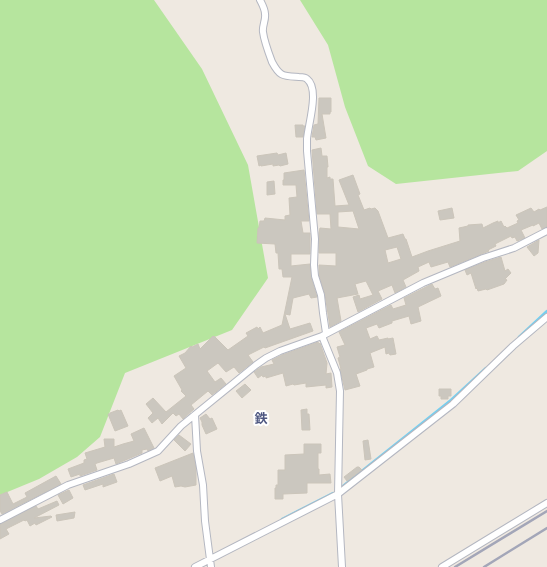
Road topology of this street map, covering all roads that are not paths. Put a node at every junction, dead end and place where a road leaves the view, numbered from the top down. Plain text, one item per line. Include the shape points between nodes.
1 (260, 0) edge
2 (547, 231) edge
3 (547, 317) edge
4 (324, 334) junction
5 (195, 415) junction
6 (338, 494) junction
7 (547, 503) edge
8 (0, 520) edge
9 (211, 559) junction
10 (195, 567) edge
11 (212, 567) edge
12 (342, 567) edge
13 (442, 567) edge

1 - 4 street via 266,15 263,31 276,69 285,76 308,79 311,84 313,96 307,151 315,239 315,276 321,295
2 - 4 street via 514,248 423,283
3 - 6 street via 453,404
4 - 5 street via 266,358
4 - 6 street via 340,391
5 - 8 street via 158,451 68,485
5 - 9 street
6 - 9 street
6 - 12 street
7 - 13 street
9 - 10 street
9 - 11 street

